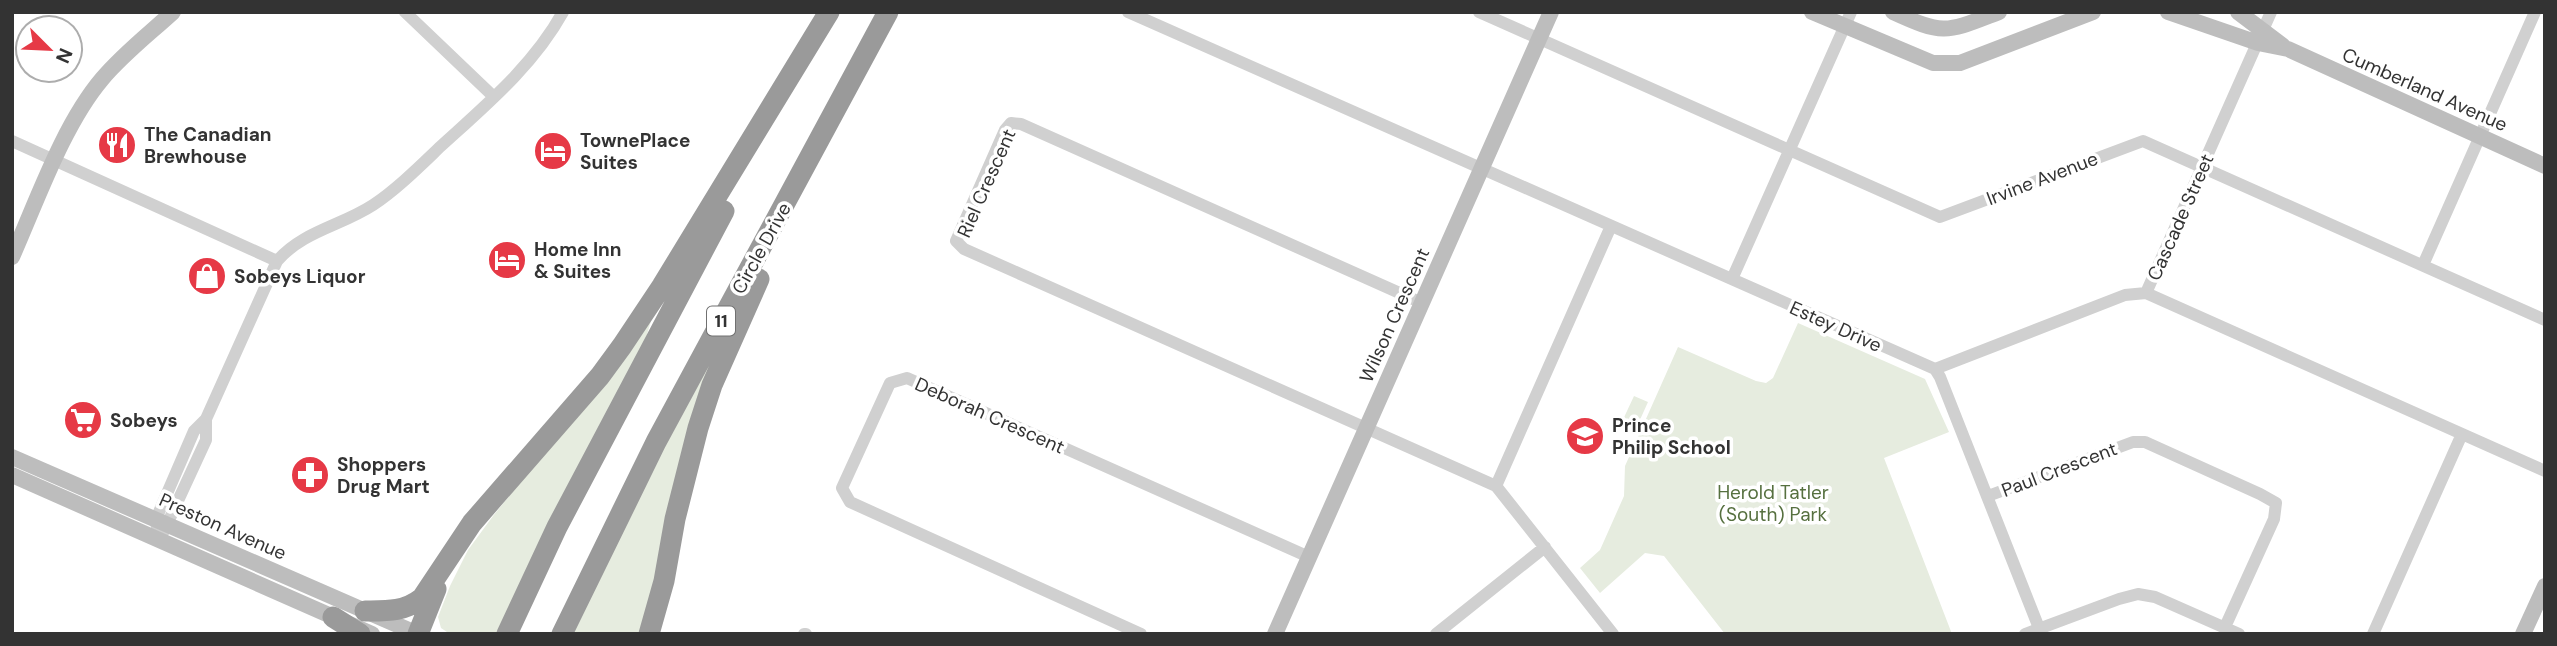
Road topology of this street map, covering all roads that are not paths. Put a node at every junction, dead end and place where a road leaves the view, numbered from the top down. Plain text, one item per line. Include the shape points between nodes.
1 (173, 12) edge
2 (405, 12) edge
3 (563, 12) edge
4 (830, 12) edge
5 (888, 12) edge
6 (1128, 12) edge
7 (1479, 12) edge
8 (1551, 12) edge
9 (1812, 12) edge
10 (1893, 12) edge
11 (1999, 12) edge
12 (2093, 12) edge
13 (2168, 12) edge
14 (2238, 12) edge
15 (2271, 12) edge
16 (2535, 12) edge
17 (1848, 20) edge
18 (2261, 36) junction
19 (1539, 38) junction
20 (494, 97) junction
21 (2479, 137) junction
22 (12, 141) edge
23 (1790, 150) junction
24 (55, 160) junction
25 (2545, 166) edge
26 (2203, 167) junction
27 (1482, 168) junction
28 (1611, 226) junction
29 (12, 257) edge
30 (277, 261) junction
31 (2423, 265) junction
32 (1732, 279) junction
33 (2146, 293) junction
34 (1422, 303) junction
35 (2545, 320) edge
36 (1935, 369) junction
37 (1367, 428) junction
38 (2462, 434) junction
39 (12, 457) edge
40 (2545, 471) edge
41 (12, 475) edge
42 (1496, 486) junction
43 (1988, 496) junction
44 (162, 522) junction
45 (158, 540) junction
46 (1545, 547) junction
47 (453, 552) junction
48 (1309, 557) junction
49 (2545, 586) edge
50 (365, 611) junction
51 (333, 617) junction
52 (2225, 627) junction
53 (2039, 628) junction
54 (360, 634) edge
55 (372, 634) edge
56 (418, 634) edge
57 (508, 634) edge
58 (562, 634) edge
59 (649, 634) edge
60 (1141, 634) edge
61 (1275, 634) edge
62 (1436, 634) edge
63 (1613, 634) edge
64 (2025, 634) edge
65 (2239, 634) edge
66 (2373, 634) edge
67 (2523, 634) edge

1 - 24 street via 102,79
2 - 20 street
3 - 20 street via 551,34
4 - 47 highway via 622,346 472,523
4 - 57 highway via 611,422
5 - 58 highway, Circle Drive / 11 via 656,442
5 - 59 highway via 752,292 712,385 674,519
6 - 27 street, Estey Drive
7 - 19 street, Irvine Avenue
8 - 19 street, Wilson Crescent
9 - 17 street
10 - 11 street via 1942,30
12 - 17 street via 1960,63 1933,63
13 - 18 street, Cumberland Avenue
14 - 18 street, Cumberland Avenue
15 - 18 street, Cascade Street
16 - 21 street
17 - 23 street
18 - 21 street, Cumberland Avenue
18 - 26 street, Cascade Street
19 - 23 street, Irvine Avenue
19 - 27 street, Wilson Crescent
20 - 30 street via 375,204 311,234
21 - 25 street, Cumberland Avenue
21 - 31 street
22 - 24 street
23 - 26 street, Irvine Avenue via 1940,217 2143,141
23 - 32 street
24 - 29 street
24 - 30 street
26 - 31 street, Irvine Avenue
26 - 33 street, Cascade Street
27 - 28 street, Estey Drive
27 - 34 street, Wilson Crescent
28 - 32 street, Estey Drive
28 - 42 street
30 - 44 street via 206,419 206,440
31 - 35 street, Irvine Avenue
32 - 36 street, Estey Drive
33 - 36 street, Cascade Street via 2125,295
33 - 38 street
34 - 37 street, Wilson Crescent
34 - 37 street, Riel Crescent via 1021,124 1011,123 1005,130 956,241 964,249
36 - 43 street
37 - 42 street
37 - 48 street, Wilson Crescent
38 - 40 street
38 - 66 street
39 - 44 street, Preston Avenue
41 - 45 street, Preston Avenue
42 - 46 street
43 - 52 street, Paul Crescent via 2133,442 2145,442 2260,494 2276,503 2274,519
43 - 53 street
44 - 45 street
44 - 50 street, Preston Avenue
45 - 51 street, Preston Avenue
46 - 62 street
46 - 63 street
47 - 50 highway via 431,587 412,606
47 - 56 highway
48 - 60 street, Deborah Crescent via 907,378 890,383 842,488 850,502
48 - 61 street, Wilson Crescent
49 - 67 street
50 - 56 street, Preston Avenue
51 - 54 highway
51 - 55 street, Preston Avenue
52 - 53 street via 2138,594
52 - 65 street
53 - 64 street

